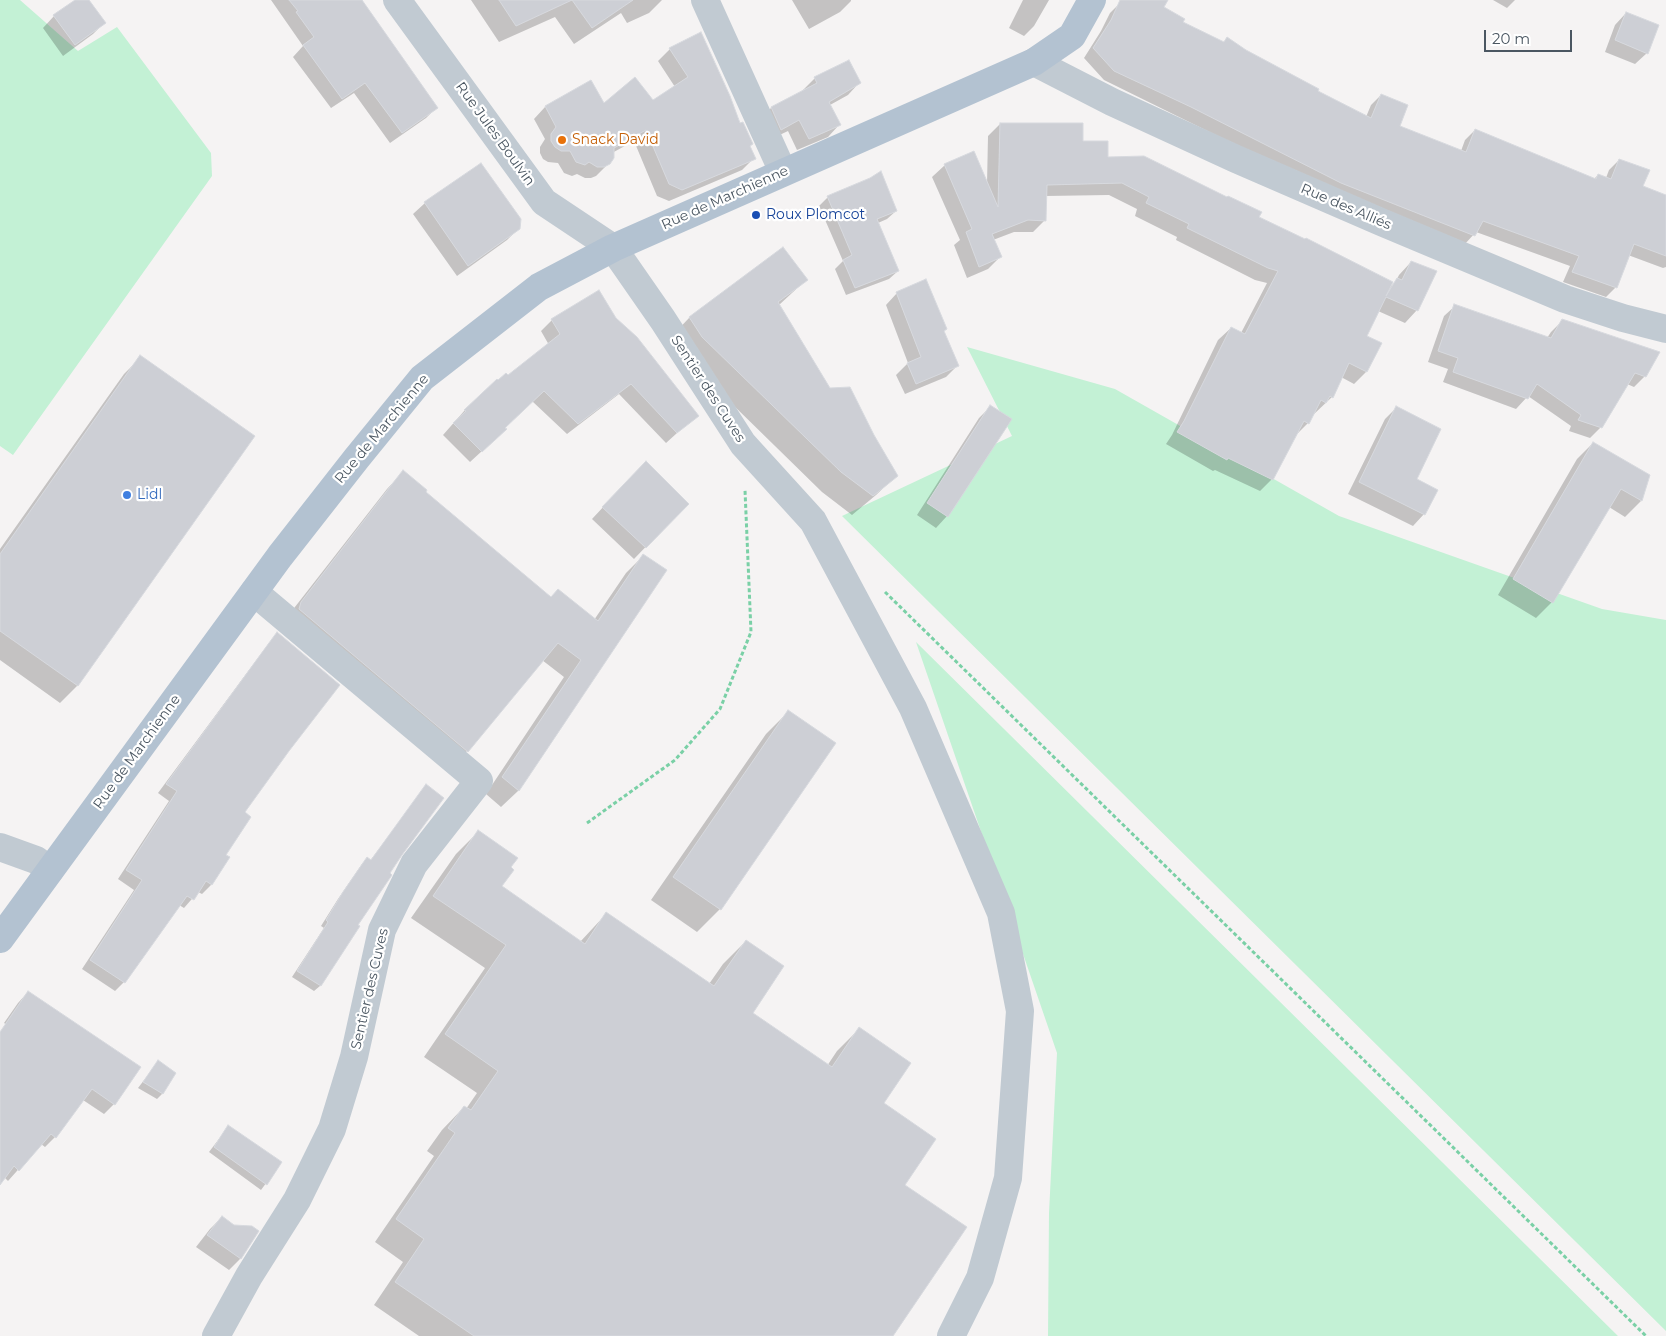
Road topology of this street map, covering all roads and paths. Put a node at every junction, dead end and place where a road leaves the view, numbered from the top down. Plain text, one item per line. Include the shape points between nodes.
1 (397, 0) edge
2 (705, 0) edge
3 (1092, 0) edge
4 (1034, 62) junction
5 (783, 172) junction
6 (613, 248) junction
7 (1666, 329) edge
8 (743, 444) junction
9 (884, 591) dead end
10 (254, 592) junction
11 (587, 823) dead end
12 (0, 846) edge
13 (50, 870) junction
14 (0, 939) edge
15 (216, 1336) edge
16 (951, 1336) edge
17 (1646, 1336) edge

1 - 6 street, Rue Jules Boulvin via 544,202
2 - 5 street
3 - 4 main road, Rue de Marchienne via 1072,36
4 - 5 main road, Rue de Marchienne
4 - 7 street, Rue des Alliés via 1112,102 1389,226 1566,299
5 - 6 main road, Rue de Marchienne
6 - 8 street, Sentier des Cuves via 664,320
6 - 10 main road, Rue de Marchienne via 539,287 422,378
8 - 11 path via 751,632 720,709 676,760
8 - 16 street, Sentier des Cuves via 813,521 913,708 1001,914 1020,1011 1008,1178 980,1278
9 - 17 path
10 - 13 main road, Rue de Marchienne
10 - 15 street, Sentier des Cuves via 479,781 414,864 382,930 354,1057 332,1129 297,1200
12 - 13 street via 36,860
13 - 14 main road, Rue de Marchienne

